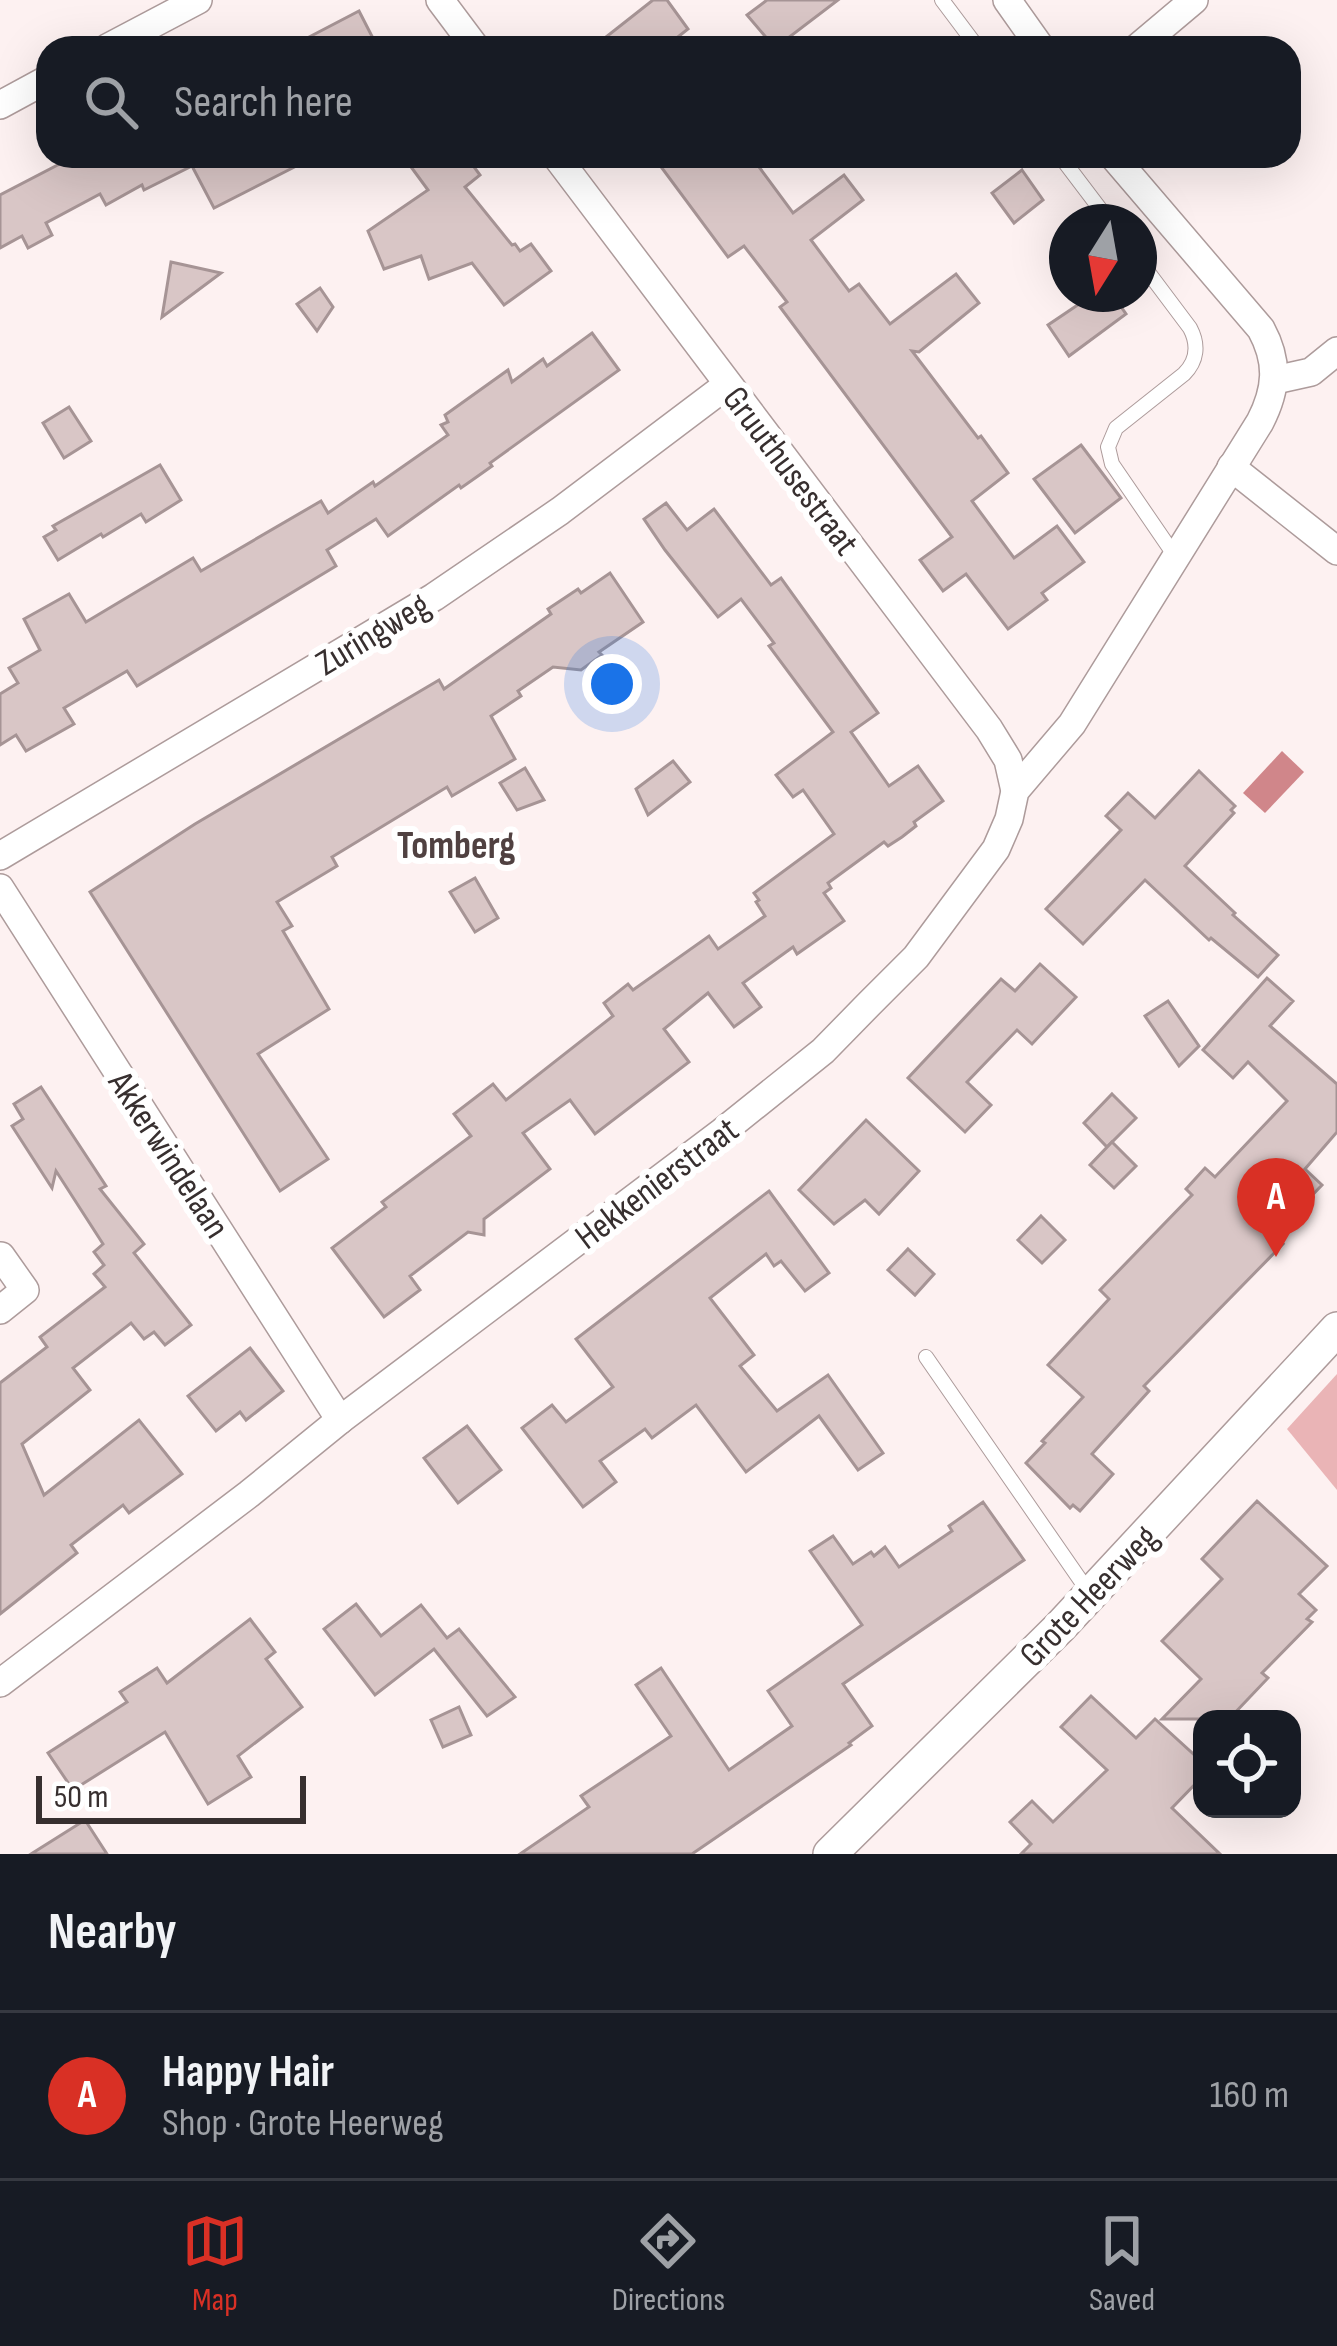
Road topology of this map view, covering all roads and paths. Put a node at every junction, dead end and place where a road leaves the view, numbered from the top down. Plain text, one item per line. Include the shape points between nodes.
1 (198, 0) edge
2 (440, 0) edge
3 (942, 0) edge
4 (1007, 0) edge
5 (1194, 0) edge
6 (130, 36) edge
7 (467, 36) edge
8 (969, 36) edge
9 (1032, 36) edge
10 (1151, 36) edge
11 (36, 86) edge
12 (0, 105) edge
13 (565, 168) edge
14 (1069, 168) edge
15 (1123, 168) edge
16 (1096, 204) edge
17 (1157, 284) edge
18 (1337, 351) edge
19 (1275, 380) junction
20 (728, 385) junction
21 (1231, 467) junction
22 (1337, 550) edge
23 (1174, 556) junction
24 (1015, 791) junction
25 (0, 856) edge
26 (0, 889) edge
27 (2, 1256) edge
28 (0, 1310) edge
29 (1337, 1329) edge
30 (926, 1358) dead end
31 (340, 1420) junction
32 (1090, 1594) junction
33 (0, 1683) edge
34 (830, 1854) edge

1 - 6 street
2 - 7 street
3 - 8 lane
4 - 9 street
5 - 10 street
11 - 12 street
13 - 20 street, Gruuthusestraat
14 - 16 lane
15 - 19 street via 1261,329
17 - 23 lane via 1190,328 1196,353 1184,374 1116,428 1108,453
18 - 19 street via 1311,372
19 - 21 street, Hekkenierstraat
20 - 24 street, Gruuthusestraat via 1000,743
20 - 25 street, Zuringweg via 434,597
21 - 22 street
21 - 23 street, Hekkenierstraat
23 - 24 street, Hekkenierstraat via 1072,724
24 - 31 street, Hekkenierstraat via 1004,834 962,899 823,1051
26 - 31 street, Akkerwindelaan
27 - 28 street via 25,1290
29 - 32 street, Grote Heerweg
30 - 32 lane
31 - 33 street, Hekkenierstraat
32 - 34 street, Grote Heerweg

